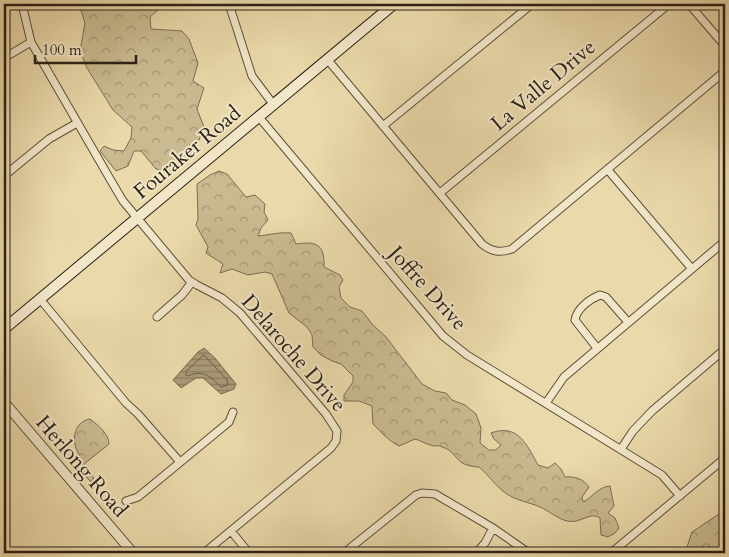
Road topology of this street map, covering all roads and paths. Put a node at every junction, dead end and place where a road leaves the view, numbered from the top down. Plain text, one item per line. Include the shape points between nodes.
1 (22, 4) edge
2 (229, 4) edge
3 (394, 4) edge
4 (532, 4) edge
5 (669, 4) edge
6 (689, 4) edge
7 (31, 42) junction
8 (725, 46) edge
9 (4, 58) edge
10 (327, 59) junction
11 (725, 71) edge
12 (273, 104) junction
13 (258, 116) junction
14 (78, 123) junction
15 (384, 126) junction
16 (608, 170) junction
17 (4, 176) edge
18 (440, 193) junction
19 (138, 217) junction
20 (725, 241) edge
21 (692, 268) junction
22 (192, 282) junction
23 (40, 300) junction
24 (157, 317) dead end
25 (628, 322) junction
26 (4, 329) edge
27 (597, 348) junction
28 (725, 350) edge
29 (4, 402) edge
30 (546, 403) junction
31 (233, 412) dead end
32 (621, 449) junction
33 (725, 458) edge
34 (180, 462) junction
35 (680, 496) junction
36 (126, 502) dead end
37 (493, 528) junction
38 (231, 531) junction
39 (133, 553) edge
40 (204, 553) edge
41 (250, 553) edge
42 (344, 553) edge
43 (476, 553) edge
44 (529, 553) edge
45 (611, 553) edge

1 - 7 street, Delaroche Drive
2 - 12 street via 252,76
3 - 10 main road, Fouraker Road
4 - 15 street
5 - 18 street, La Valle Drive
6 - 8 street
7 - 9 street
7 - 14 street, Delaroche Drive
10 - 12 main road, Fouraker Road
10 - 15 street
11 - 16 street
12 - 13 main road, Fouraker Road
13 - 19 main road, Fouraker Road
13 - 30 street, Joffre Drive via 443,336 467,355
14 - 17 street via 49,139
14 - 19 street, Delaroche Drive via 119,194
15 - 18 street
16 - 18 street via 512,249 500,252 482,244
16 - 21 street
19 - 22 street, Delaroche Drive
19 - 23 main road, Fouraker Road
20 - 21 street
21 - 25 street
22 - 24 street
22 - 38 street, Delaroche Drive via 222,298 240,313 337,431 336,442 331,448
23 - 26 main road, Fouraker Road
23 - 34 street
25 - 27 street
25 - 27 street via 606,297 600,294 593,298 576,313 575,320
27 - 30 street via 564,376
28 - 32 street via 652,411
29 - 39 street, Herlong Road
30 - 32 street, Joffre Drive
31 - 34 street via 229,422
32 - 35 street, Joffre Drive via 662,475
33 - 35 street
34 - 36 street via 138,497
35 - 45 street
37 - 42 street via 435,494 422,493
37 - 43 street
37 - 44 street
38 - 40 street
38 - 41 street

